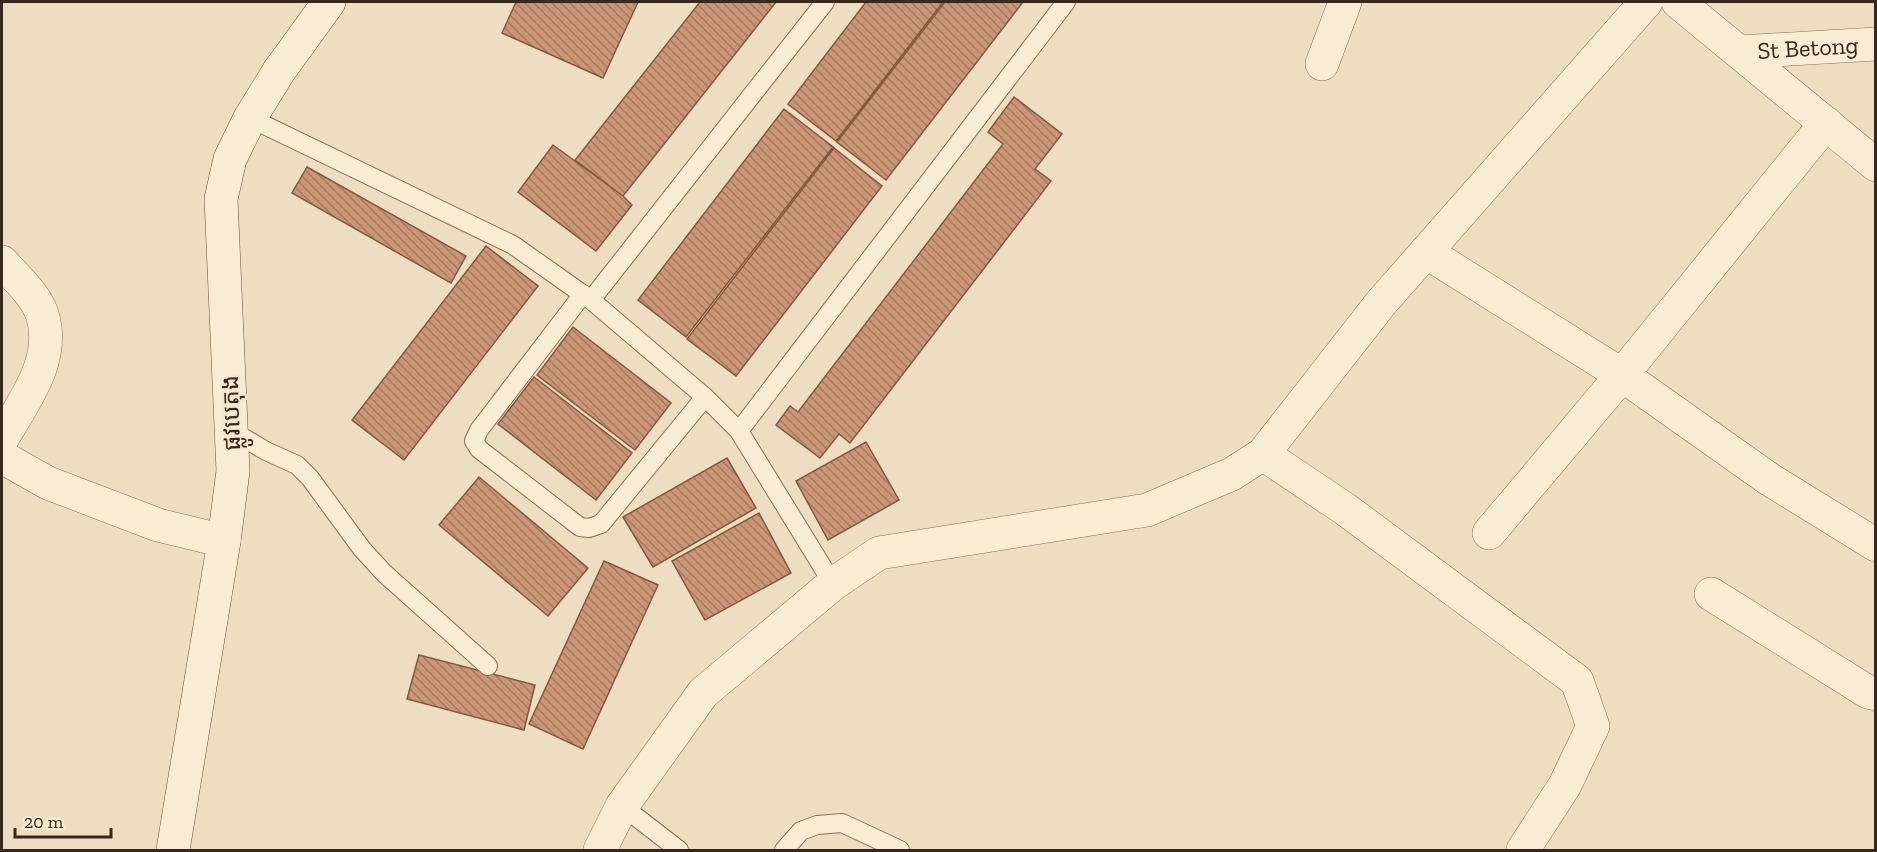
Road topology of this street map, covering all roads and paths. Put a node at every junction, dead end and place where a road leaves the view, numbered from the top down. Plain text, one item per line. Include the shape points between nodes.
1 (329, 2) edge
2 (825, 2) edge
3 (1066, 2) edge
4 (1345, 2) edge
5 (1646, 2) edge
6 (1678, 2) edge
7 (1870, 37) edge
8 (1740, 52) junction
9 (1322, 64) dead end
10 (250, 118) junction
11 (1826, 123) junction
12 (1875, 165) edge
13 (1426, 252) junction
14 (2, 262) edge
15 (587, 297) junction
16 (1622, 375) junction
17 (705, 397) junction
18 (232, 431) junction
19 (738, 431) junction
20 (2, 439) edge
21 (1263, 454) junction
22 (2, 457) edge
23 (1489, 533) dead end
24 (224, 541) junction
25 (1875, 545) edge
26 (832, 584) junction
27 (1710, 594) dead end
28 (488, 666) dead end
29 (1875, 694) edge
30 (621, 806) junction
31 (173, 850) edge
32 (600, 850) edge
33 (680, 850) edge
34 (784, 850) edge
35 (900, 850) edge
36 (1523, 850) edge

1 - 10 street, ផ្លូវបេតុង
2 - 15 lane
3 - 19 lane
4 - 9 street
5 - 13 street
6 - 8 street
7 - 8 street, St Betong
8 - 11 street
10 - 15 lane via 513,244
10 - 18 street, ផ្លូវបេតុង via 230,159 221,199
11 - 12 street
11 - 16 street
13 - 16 street
13 - 21 street
14 - 20 street via 29,291 42,313 46,340 40,372
15 - 17 lane
15 - 17 lane via 479,430 474,441 479,449 580,527 589,528 601,524
16 - 23 street
16 - 25 street via 1769,479
17 - 19 lane
18 - 24 street, ផ្លូវបេតុង via 233,471
18 - 28 lane via 297,465 384,573
19 - 26 lane
21 - 26 street via 1232,474 1147,510 879,553
21 - 36 street via 1355,516 1577,681 1593,726 1565,785
22 - 24 street via 48,483 158,525
24 - 31 street, ផ្លូវបេតុង
26 - 30 street via 703,693
27 - 29 street
30 - 32 street
30 - 33 lane
34 - 35 lane via 801,831 842,823

